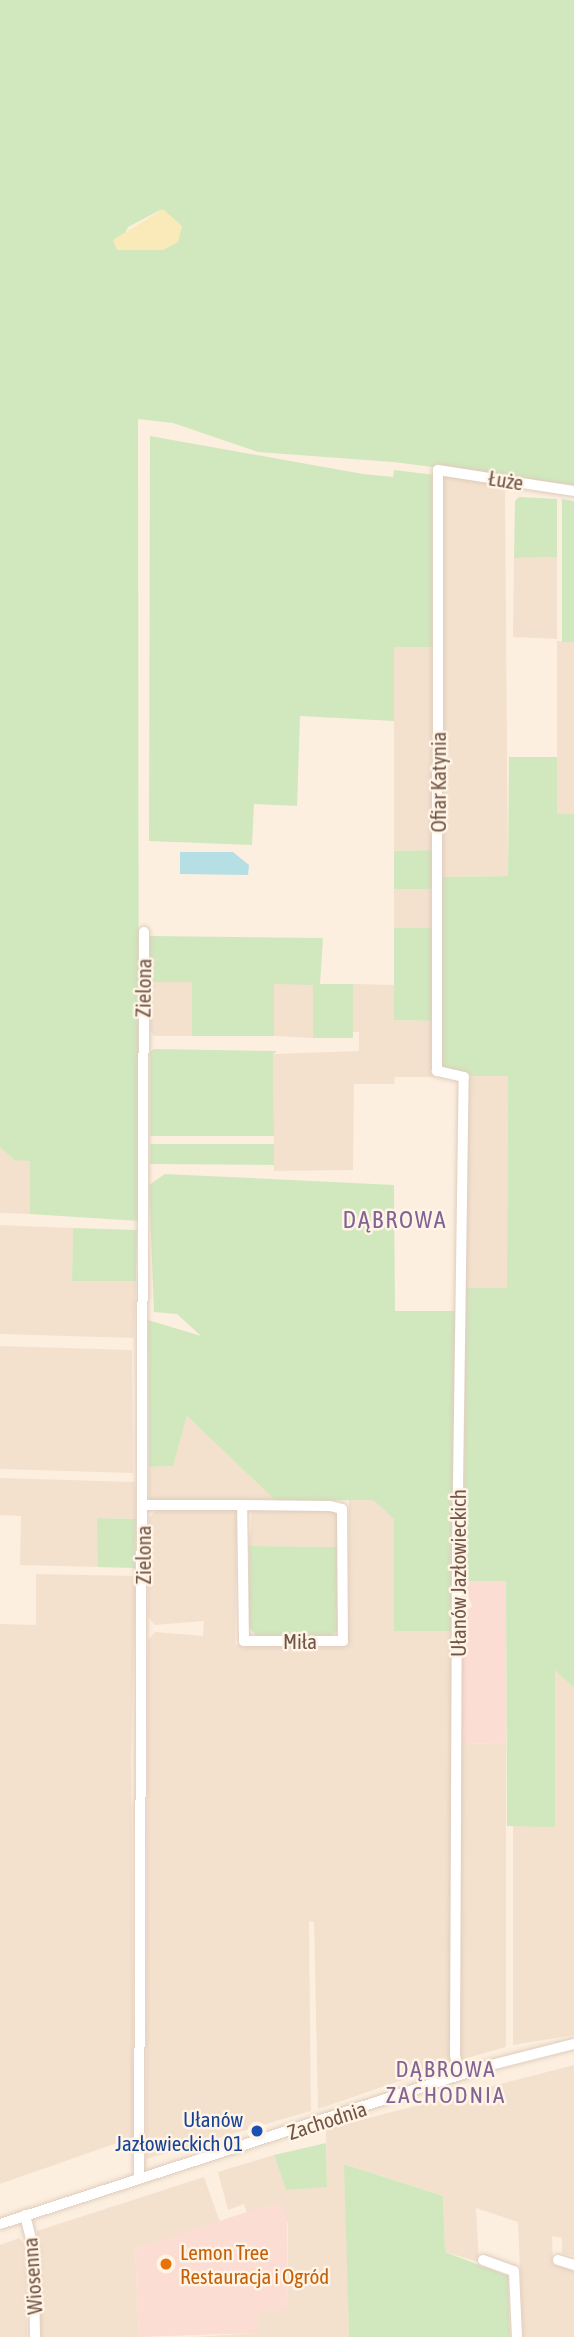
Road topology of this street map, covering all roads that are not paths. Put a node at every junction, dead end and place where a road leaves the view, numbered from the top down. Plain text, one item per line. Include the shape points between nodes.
1 (438, 470) joint
2 (574, 491) edge
3 (144, 932) dead end
4 (461, 1074) joint
5 (142, 1505) junction
6 (242, 1505) junction
7 (574, 2044) edge
8 (459, 2074) junction
9 (139, 2178) junction
10 (25, 2215) junction
11 (0, 2224) edge
12 (483, 2260) dead end
13 (558, 2260) dead end
14 (574, 2265) edge
15 (35, 2337) edge
16 (517, 2337) edge

1 - 2 street, Łuże
1 - 4 street, Ofiar Katynia via 437,1070
3 - 5 street, Zielona
4 - 8 street, Ułanów Jazłowieckich via 455,2028
5 - 6 street, Miła
5 - 9 street, Zielona
6 - 6 street, Miła via 342,1509 343,1641 244,1641
7 - 8 street, Zachodnia
8 - 9 street, Zachodnia
9 - 10 street, Zachodnia
10 - 11 street, Zachodnia
10 - 15 street, Wiosenna via 33,2247
12 - 16 street via 514,2271
13 - 14 street

